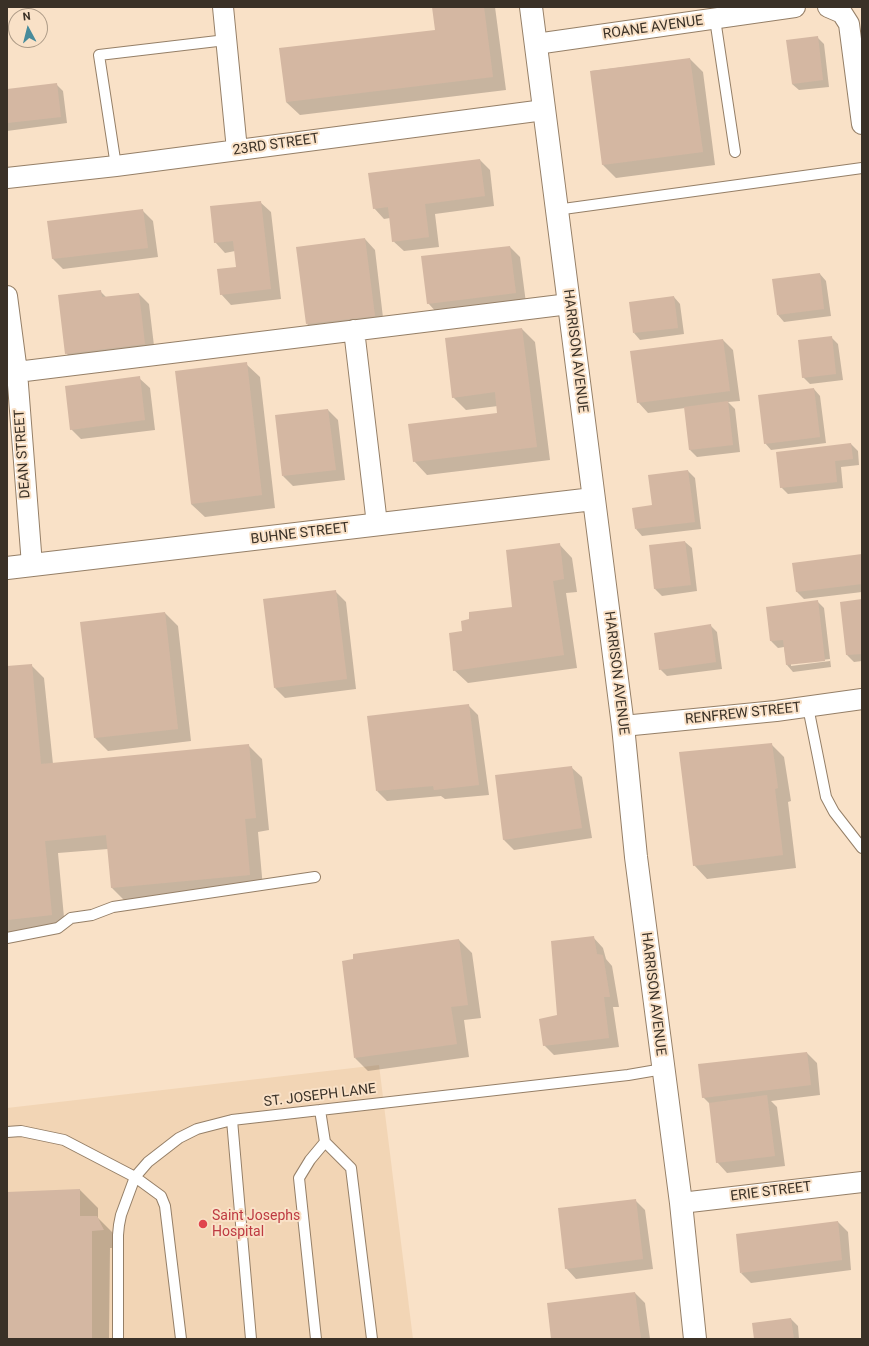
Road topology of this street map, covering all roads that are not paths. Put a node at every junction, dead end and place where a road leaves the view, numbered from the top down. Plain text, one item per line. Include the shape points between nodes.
1 (223, 7) edge
2 (531, 7) edge
3 (795, 7) edge
4 (831, 8) edge
5 (715, 19) junction
6 (226, 40) junction
7 (536, 44) junction
8 (544, 110) junction
9 (862, 124) edge
10 (237, 150) junction
11 (735, 152) dead end
12 (116, 166) junction
13 (862, 168) edge
14 (7, 178) edge
15 (556, 210) junction
16 (7, 296) edge
17 (569, 304) junction
18 (354, 330) junction
19 (17, 372) junction
20 (594, 499) junction
21 (377, 524) junction
22 (32, 565) junction
23 (7, 568) edge
24 (862, 699) edge
25 (808, 707) junction
26 (623, 726) junction
27 (862, 848) edge
28 (315, 877) dead end
29 (7, 938) edge
30 (663, 1069) junction
31 (320, 1110) junction
32 (232, 1120) junction
33 (7, 1132) edge
34 (325, 1142) junction
35 (135, 1177) junction
36 (862, 1182) edge
37 (681, 1203) junction
38 (118, 1339) edge
39 (181, 1339) edge
40 (251, 1339) edge
41 (316, 1339) edge
42 (372, 1339) edge
43 (695, 1339) edge

1 - 6 street
2 - 7 main road, HARRISON AVENUE
3 - 5 street, ROANE AVENUE
4 - 9 street via 842,13 849,24
5 - 7 street, ROANE AVENUE
5 - 11 lane
6 - 10 street
6 - 12 lane via 99,55
7 - 8 main road, HARRISON AVENUE
8 - 10 street, 23RD STREET
8 - 15 main road, HARRISON AVENUE
10 - 12 street, 23RD STREET
12 - 14 street, 23RD STREET
13 - 15 lane
15 - 17 main road, HARRISON AVENUE
16 - 19 street, DEAN STREET
17 - 18 street
17 - 20 main road, HARRISON AVENUE
18 - 19 street
18 - 21 street
19 - 22 street, DEAN STREET
20 - 21 main road, BUHNE STREET
20 - 26 main road, HARRISON AVENUE
21 - 22 main road, BUHNE STREET
22 - 23 main road, BUHNE STREET
24 - 25 street, RENFREW STREET
25 - 26 street, RENFREW STREET
25 - 27 lane via 826,797 834,812
26 - 30 main road, HARRISON AVENUE via 636,857
28 - 29 lane via 113,907 92,915 71,918 58,928
30 - 31 lane, ST. JOSEPH LANE
30 - 37 main road, HARRISON AVENUE
31 - 32 lane, ST. JOSEPH LANE
31 - 34 lane
32 - 35 lane, ST. JOSEPH LANE via 197,1129 179,1138 148,1162
32 - 40 lane
33 - 35 lane via 21,1130 64,1140
34 - 41 lane via 310,1160 300,1178
34 - 42 lane via 350,1168
35 - 38 lane via 119,1225
35 - 39 lane via 164,1201
36 - 37 street, ERIE STREET
37 - 43 main road, HARRISON AVENUE

